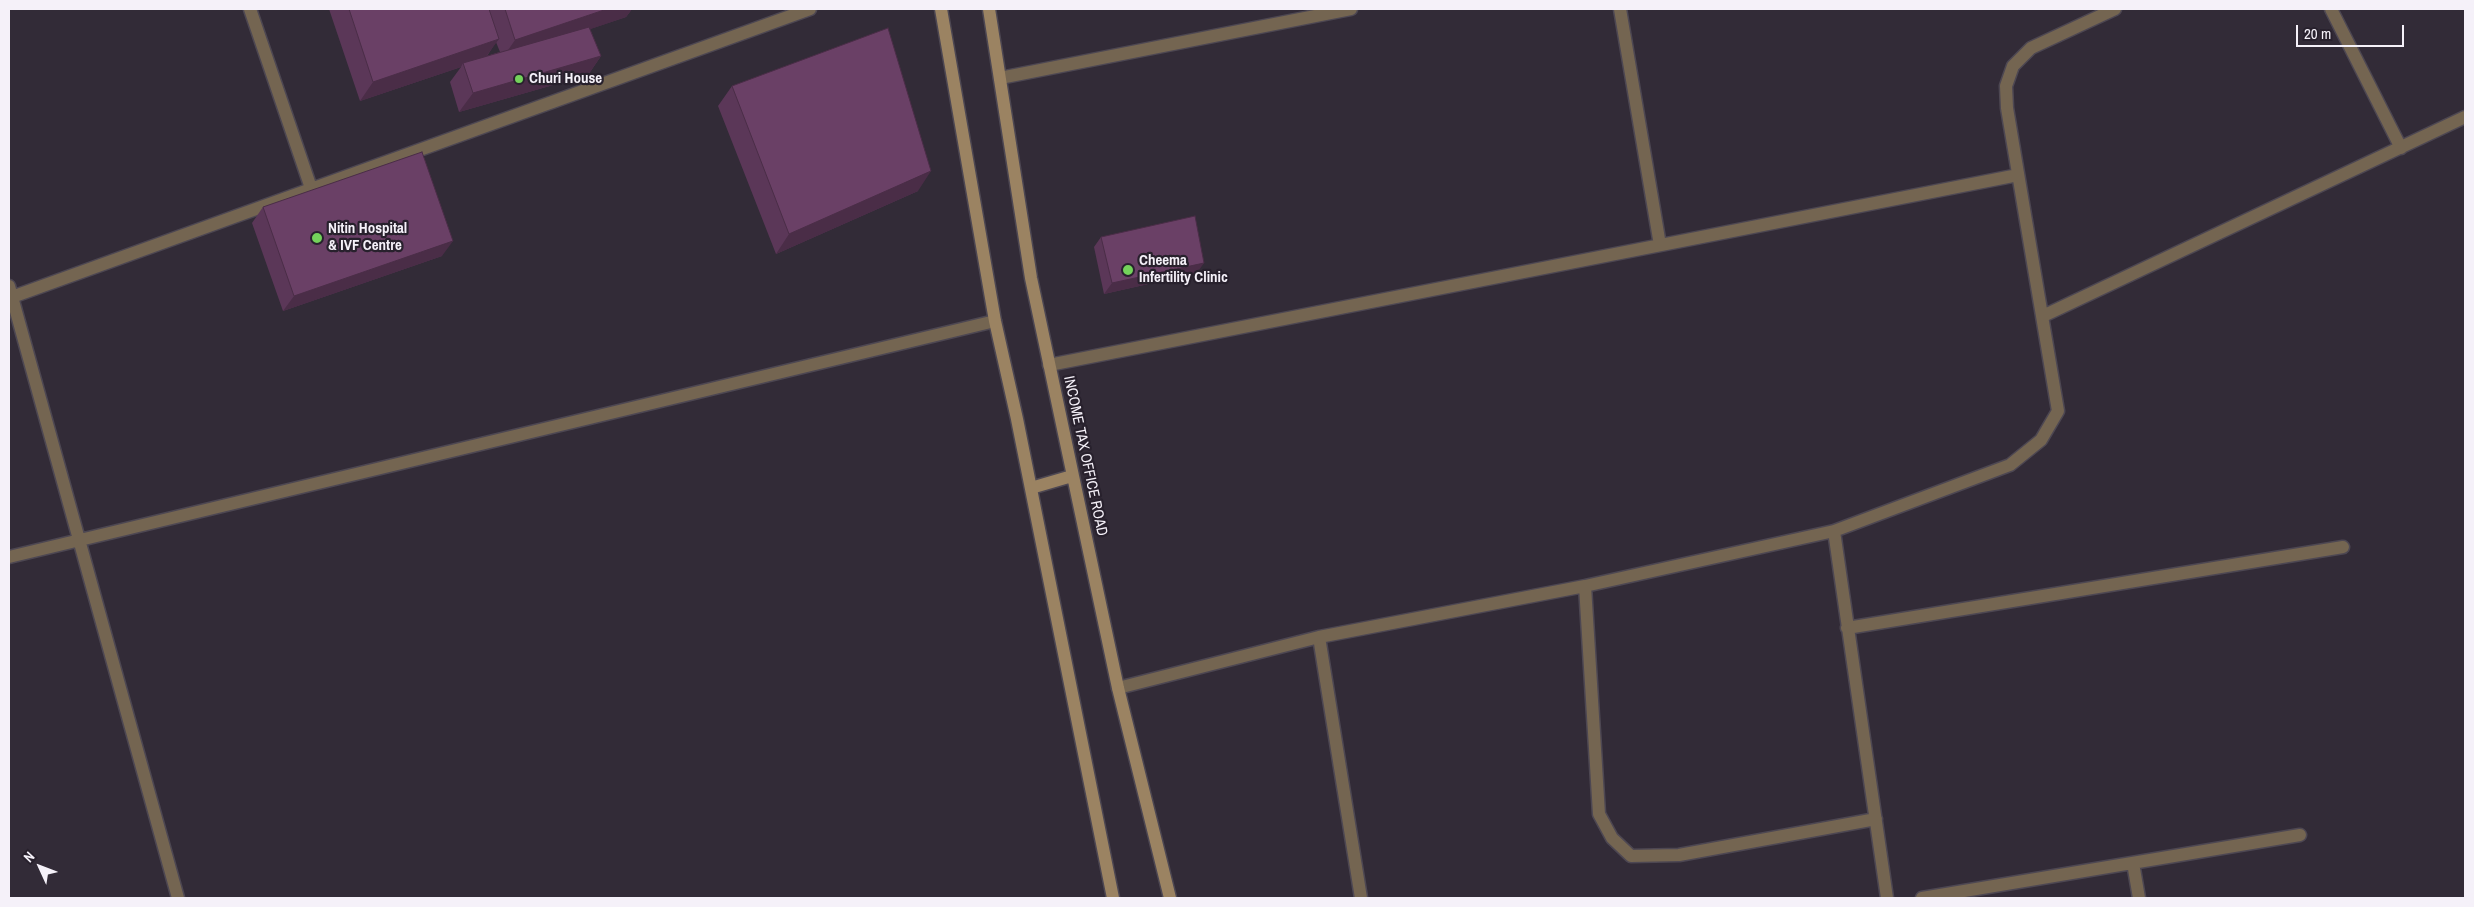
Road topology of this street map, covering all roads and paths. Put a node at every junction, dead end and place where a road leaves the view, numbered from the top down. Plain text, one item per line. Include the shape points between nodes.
1 (250, 9) edge
2 (810, 9) edge
3 (941, 9) edge
4 (1350, 9) edge
5 (1620, 9) edge
6 (2115, 9) edge
7 (2331, 9) edge
8 (990, 13) edge
9 (1000, 78) junction
10 (2465, 118) edge
11 (2402, 148) junction
12 (2018, 175) junction
13 (311, 188) junction
14 (1660, 245) junction
15 (10, 291) edge
16 (2043, 316) junction
17 (995, 321) junction
18 (1049, 365) junction
19 (1072, 476) junction
20 (1031, 488) junction
21 (1834, 531) junction
22 (80, 539) junction
23 (2343, 547) dead end
24 (9, 557) edge
25 (1585, 586) junction
26 (1847, 628) junction
27 (1319, 638) junction
28 (1118, 688) junction
29 (1876, 819) junction
30 (2300, 835) dead end
31 (2133, 863) junction
32 (178, 898) edge
33 (1113, 898) edge
34 (1170, 898) edge
35 (1361, 898) edge
36 (1887, 898) edge
37 (1922, 898) edge
38 (2139, 898) edge

1 - 13 street
2 - 13 street
3 - 17 main road
4 - 9 street
5 - 14 street
6 - 12 street via 2032,48 2013,66 2006,86 2007,108
7 - 11 street
8 - 9 main road, INCOME TAX OFFICE ROAD
9 - 18 main road, INCOME TAX OFFICE ROAD via 1031,278
10 - 11 street
11 - 16 street
12 - 14 street
12 - 16 street
13 - 15 street
14 - 18 street
15 - 22 street
16 - 21 street via 2058,411 2041,440 2010,465
17 - 20 main road
17 - 22 street
18 - 19 main road, INCOME TAX OFFICE ROAD
19 - 20 main road
19 - 28 main road, INCOME TAX OFFICE ROAD
20 - 33 main road
21 - 25 street
21 - 26 street
22 - 24 street
22 - 32 street
23 - 26 street
25 - 27 street
25 - 29 street via 1600,814 1612,838 1631,856 1679,855
26 - 29 street
27 - 28 street
27 - 35 street
28 - 34 main road, INCOME TAX OFFICE ROAD
29 - 36 street
30 - 31 street
31 - 37 street
31 - 38 street

